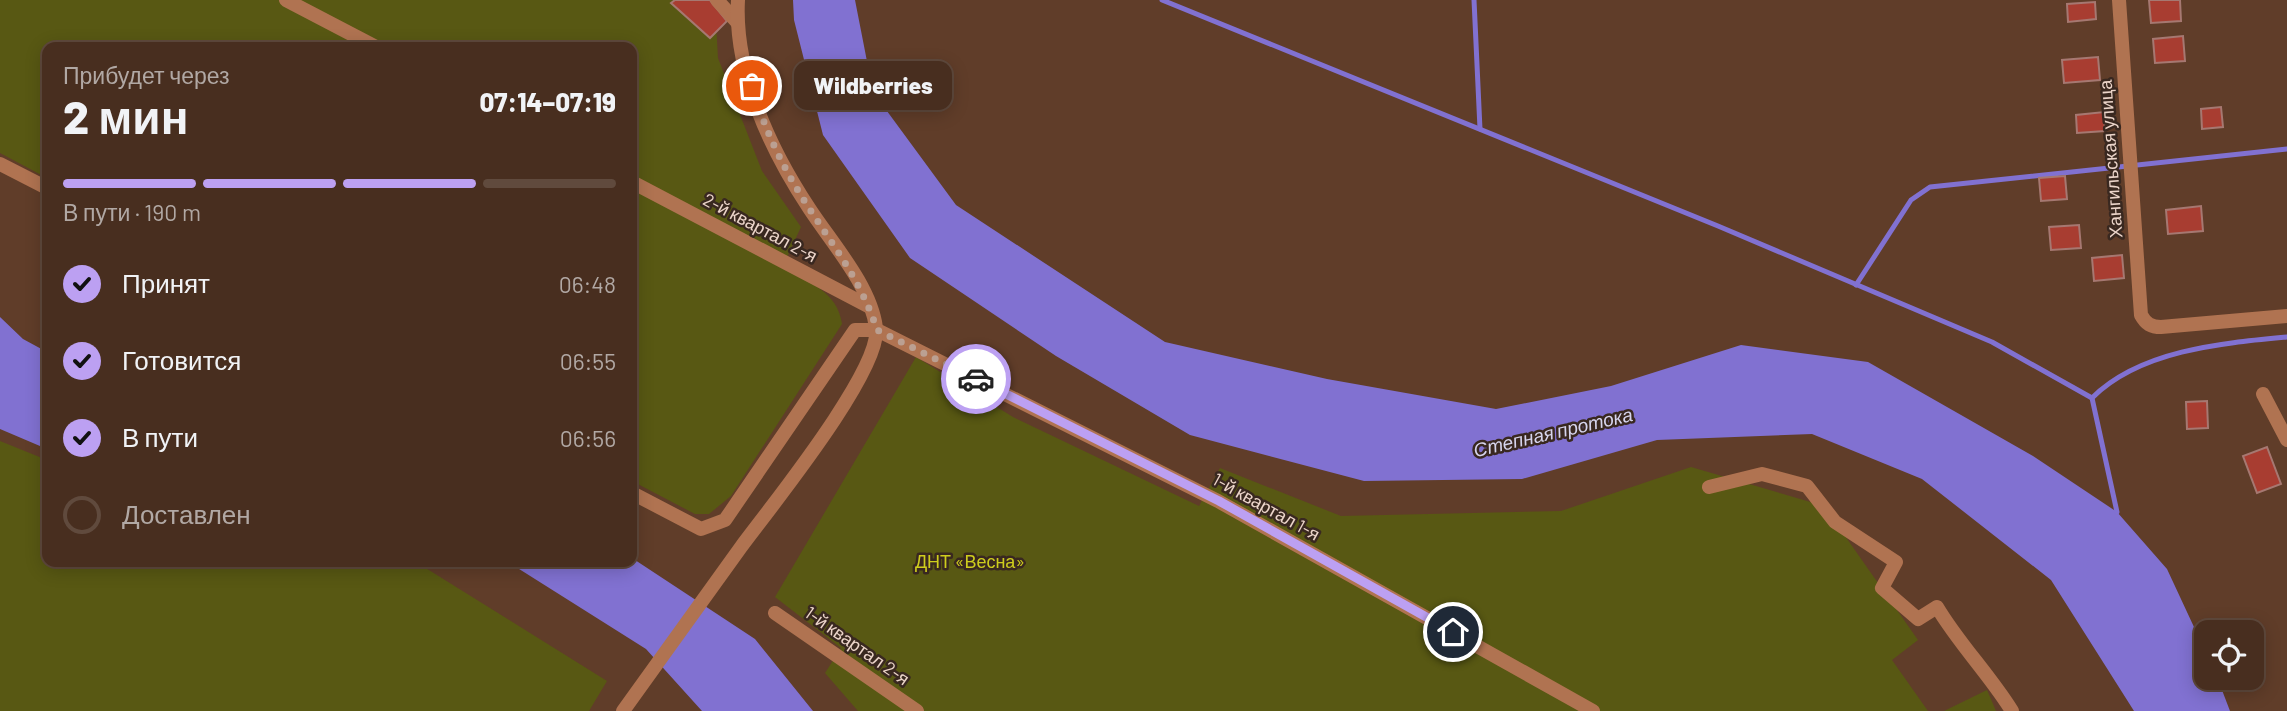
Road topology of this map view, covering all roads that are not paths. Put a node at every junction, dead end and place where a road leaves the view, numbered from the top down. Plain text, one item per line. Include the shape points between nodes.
1 (286, 0) edge
2 (718, 0) edge
3 (738, 0) edge
4 (2119, 0) edge
5 (737, 22) junction
6 (366, 42) edge
7 (0, 164) edge
8 (42, 185) edge
9 (637, 185) edge
10 (870, 307) junction
11 (2287, 316) edge
12 (877, 330) junction
13 (2263, 394) dead end
14 (2287, 440) edge
15 (1709, 487) dead end
16 (637, 496) edge
17 (775, 613) dead end
18 (623, 711) edge
19 (917, 711) edge
20 (1593, 711) edge
21 (2012, 711) edge

1 - 6 street
2 - 5 street
3 - 5 street
4 - 11 street, Хангильская улица via 2141,315 2152,327
5 - 10 street via 757,106 782,162
7 - 8 street
9 - 10 street, 2-й квартал 2-я
10 - 12 street
12 - 16 street via 855,330 725,520 701,529
12 - 18 street via 868,362 804,467
12 - 20 street, 1-й квартал 1-я via 1219,501
13 - 14 street
15 - 21 street via 1762,474 1807,486 1835,522 1896,562 1882,588 1918,619 1937,607
17 - 19 street, 1-й квартал 2-я

